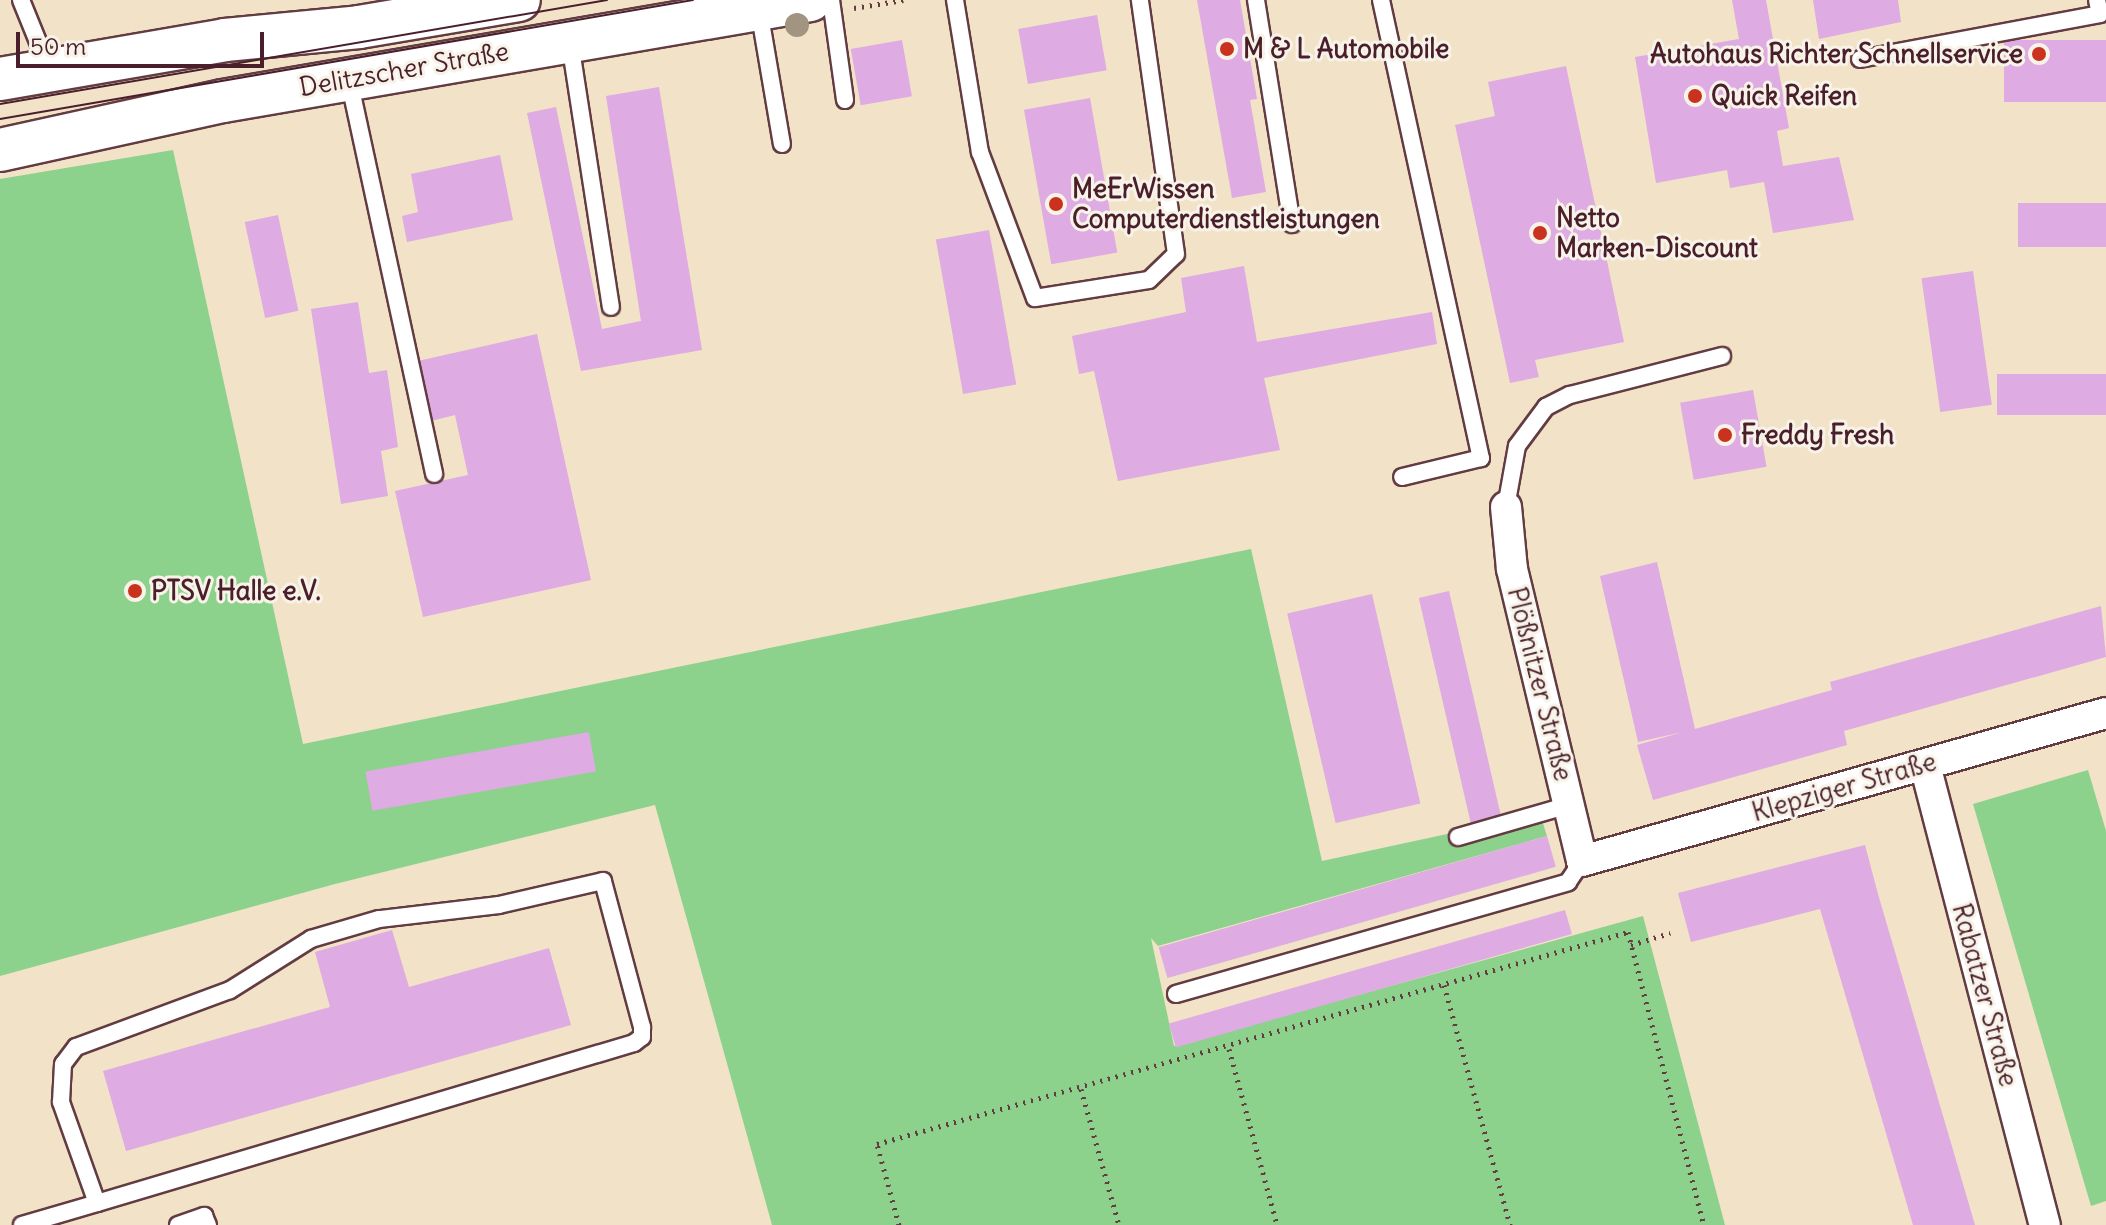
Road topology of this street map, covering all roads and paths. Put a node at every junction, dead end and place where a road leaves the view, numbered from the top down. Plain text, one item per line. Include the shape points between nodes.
1 (21, 0) edge
2 (519, 0) edge
3 (810, 0) edge
4 (831, 0) edge
5 (955, 0) edge
6 (1140, 0) edge
7 (1256, 0) edge
8 (1381, 0) edge
9 (2097, 0) edge
10 (758, 9) junction
11 (570, 41) junction
12 (1860, 59) dead end
13 (49, 70) junction
14 (0, 79) edge
15 (348, 79) junction
16 (845, 100) dead end
17 (782, 144) dead end
18 (0, 150) edge
19 (1292, 224) dead end
20 (611, 307) dead end
21 (1722, 356) dead end
22 (434, 474) dead end
23 (1402, 477) dead end
24 (1506, 507) joint
25 (1500, 566) dead end
26 (2106, 713) edge
27 (1925, 765) junction
28 (1562, 806) junction
29 (1458, 837) dead end
30 (1582, 861) junction
31 (1670, 933) dead end
32 (1631, 945) junction
33 (1444, 985) junction
34 (1176, 994) dead end
35 (1229, 1049) junction
36 (1081, 1089) junction
37 (97, 1203) junction
38 (22, 1225) edge
39 (178, 1225) edge
40 (208, 1225) edge
41 (899, 1225) edge
42 (1119, 1225) edge
43 (1277, 1225) edge
44 (1510, 1225) edge
45 (1704, 1225) edge
46 (2045, 1225) edge

1 - 13 lane
2 - 13 main road, Delitzscher Straße via 357,19
3 - 10 main road, Delitzscher Straße
4 - 16 lane
5 - 6 lane via 980,152 1035,298 1149,280 1176,254
7 - 19 lane
8 - 23 lane via 1481,458
9 - 12 lane via 2100,14
10 - 11 main road, Delitzscher Straße
10 - 17 lane
11 - 15 main road, Delitzscher Straße
11 - 20 lane
13 - 14 main road, Delitzscher Straße
15 - 18 main road, Delitzscher Straße
15 - 22 lane
21 - 24 lane via 1570,395 1546,407 1517,446
24 - 28 street, Plößnitzer Straße via 1512,569
25 - 28 lane
26 - 27 street, Klepziger Straße
27 - 30 street, Klepziger Straße
27 - 46 street, Rabatzer Straße
28 - 29 lane
28 - 30 street, Plößnitzer Straße
30 - 34 lane via 1568,882
31 - 32 path
32 - 33 path via 1628,932
32 - 45 path
33 - 35 path
33 - 44 path
35 - 36 path
35 - 43 path
36 - 41 path via 877,1144
36 - 42 path
37 - 37 lane via 634,1043 642,1037 642,1027 603,881 499,905 379,919 311,939 230,990 76,1047 63,1064 61,1102
37 - 38 lane
39 - 40 lane via 204,1216

